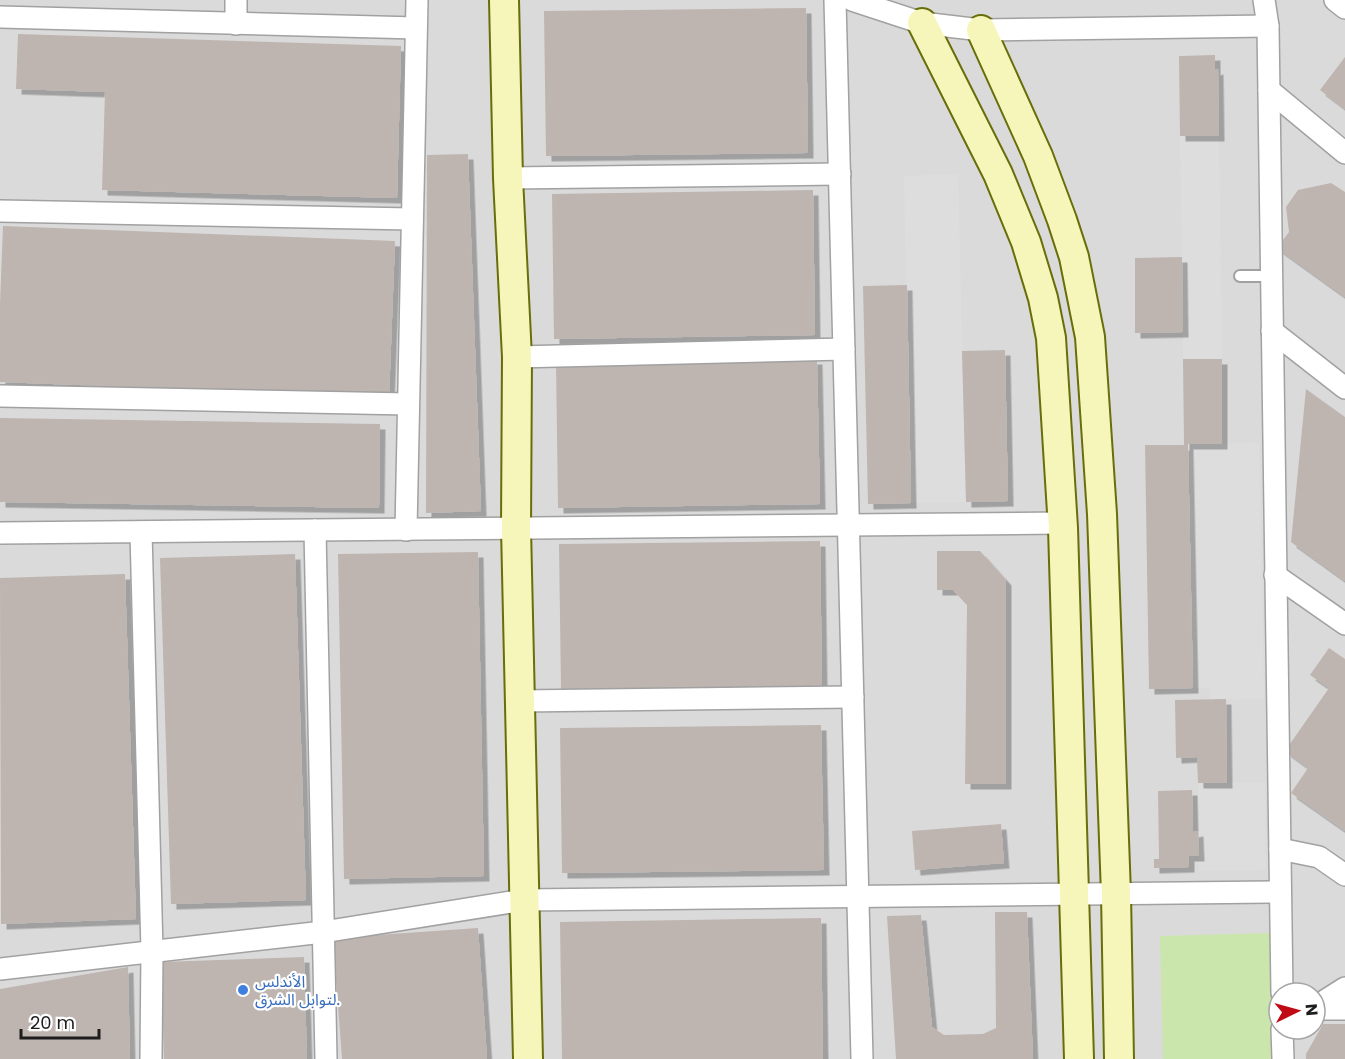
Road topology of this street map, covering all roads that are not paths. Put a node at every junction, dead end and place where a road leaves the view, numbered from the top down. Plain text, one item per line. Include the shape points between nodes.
1 (16, 0) edge
2 (236, 0) edge
3 (417, 0) edge
4 (504, 0) edge
5 (835, 0) edge
6 (852, 0) edge
7 (1264, 0) edge
8 (1335, 0) edge
9 (0, 8) edge
10 (1345, 8) edge
11 (0, 17) edge
12 (922, 23) junction
13 (236, 24) junction
14 (1268, 26) junction
15 (416, 28) junction
16 (981, 30) junction
17 (1269, 90) junction
18 (1345, 153) edge
19 (840, 174) junction
20 (508, 178) junction
21 (0, 211) edge
22 (412, 219) junction
23 (1240, 276) dead end
24 (1272, 276) junction
25 (1272, 331) junction
26 (844, 349) junction
27 (517, 357) junction
28 (1345, 388) edge
29 (0, 396) edge
30 (408, 405) junction
31 (1063, 523) junction
32 (849, 525) junction
33 (516, 528) junction
34 (315, 530) junction
35 (406, 530) junction
36 (141, 532) junction
37 (0, 533) edge
38 (1275, 575) junction
39 (1345, 624) edge
40 (853, 698) junction
41 (520, 701) junction
42 (1280, 849) junction
43 (1345, 874) edge
44 (1280, 892) junction
45 (1076, 894) junction
46 (1116, 894) junction
47 (858, 897) junction
48 (524, 900) junction
49 (323, 932) junction
50 (152, 951) junction
51 (0, 969) edge
52 (1282, 981) edge
53 (1345, 988) edge
54 (1327, 1000) edge
55 (1327, 1008) edge
56 (1345, 1009) edge
57 (151, 1059) edge
58 (326, 1059) edge
59 (528, 1059) edge
60 (862, 1059) edge
61 (1079, 1059) edge
62 (1119, 1059) edge

1 - 9 street
2 - 13 street
3 - 15 street
4 - 20 street
5 - 19 street
6 - 12 street
7 - 14 street
8 - 10 street
11 - 13 street
12 - 16 street
12 - 31 street via 999,174 1026,242 1042,298 1055,380
13 - 15 street
14 - 16 street
14 - 17 street
15 - 22 street
16 - 46 street via 1038,156 1062,220 1074,257 1090,337 1102,514
17 - 18 street
17 - 24 street
19 - 20 street
19 - 26 street
20 - 27 street
21 - 22 street
22 - 30 street
23 - 24 lane
24 - 25 street
25 - 28 street
25 - 38 street
26 - 27 street
26 - 32 street
27 - 33 street
29 - 30 street
30 - 35 street
31 - 32 street
31 - 45 street
32 - 33 street
32 - 40 street
33 - 35 street
33 - 41 street
34 - 35 street
34 - 36 street
34 - 49 street
36 - 37 street
36 - 50 street
38 - 39 street
38 - 42 street
40 - 41 street
40 - 47 street
41 - 48 street
42 - 43 street via 1319,857
42 - 44 street
44 - 46 street
44 - 52 street
45 - 46 street
45 - 47 street
45 - 61 street
46 - 62 street
47 - 48 street
47 - 60 street
48 - 49 street
48 - 59 street
49 - 50 street
49 - 58 street
50 - 51 street
50 - 57 street
53 - 54 street
55 - 56 street

